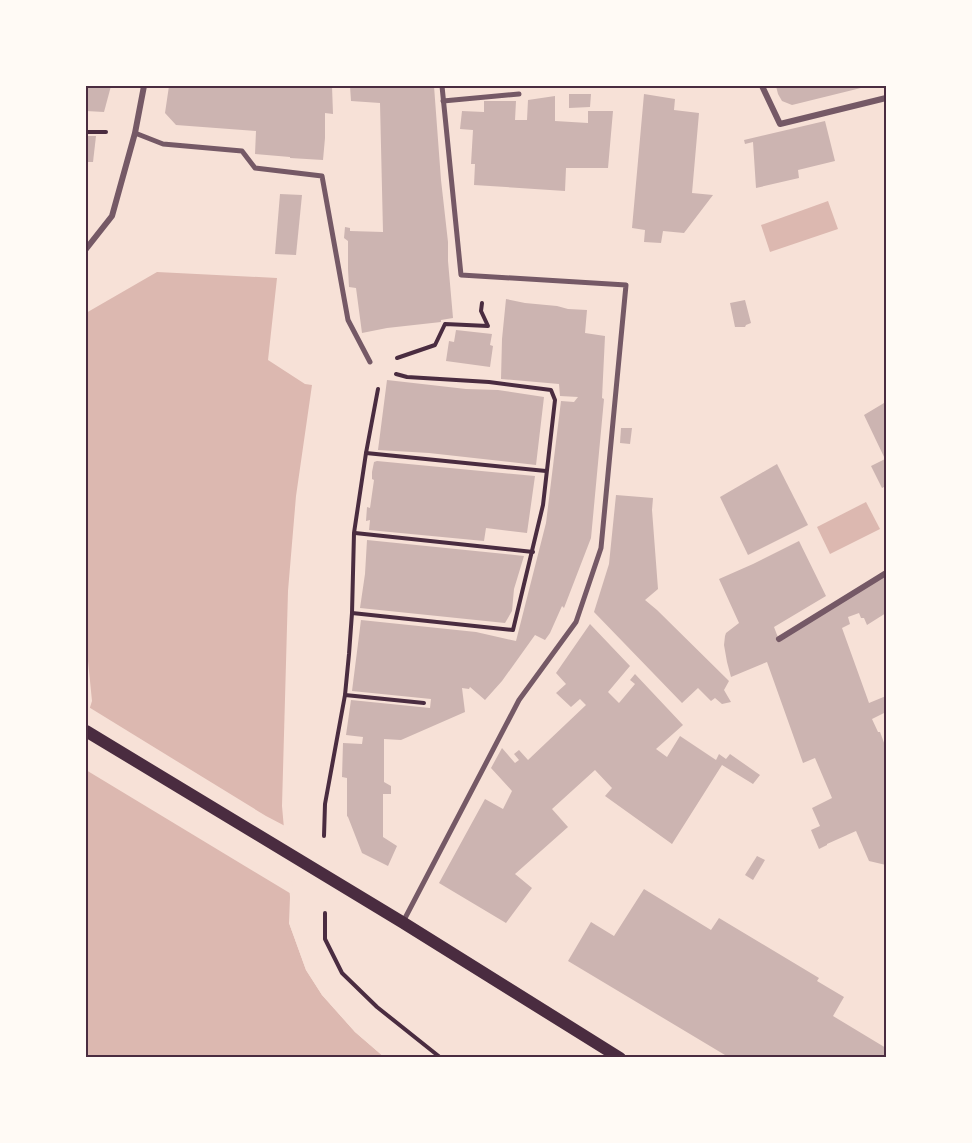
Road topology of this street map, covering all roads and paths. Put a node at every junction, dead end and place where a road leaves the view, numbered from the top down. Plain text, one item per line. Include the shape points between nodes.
1 (144, 86) edge
2 (442, 86) edge
3 (762, 86) edge
4 (519, 94) dead end
5 (886, 98) edge
6 (444, 101) junction
7 (135, 133) junction
8 (86, 249) edge
9 (485, 276) junction
10 (370, 362) junction
11 (381, 371) junction
12 (366, 453) junction
13 (546, 471) junction
14 (354, 533) junction
15 (533, 552) junction
16 (886, 573) edge
17 (352, 613) junction
18 (779, 639) dead end
19 (345, 695) junction
20 (424, 703) dead end
21 (86, 731) edge
22 (324, 843) dead end
23 (324, 907) dead end
24 (402, 922) junction
25 (441, 1058) edge
26 (620, 1058) edge

1 - 7 street
2 - 6 street
3 - 5 street via 780,124
4 - 6 street
6 - 9 street via 461,275
7 - 8 street via 112,216
7 - 10 street via 163,144 242,151 255,168 322,176 348,320
9 - 10 path via 481,311 488,326 445,324 435,345 391,361
9 - 24 street via 626,285 601,548 576,622 519,700
10 - 11 path
11 - 12 path
11 - 13 path via 407,377 551,390 555,400
12 - 13 path
12 - 14 path
13 - 15 path
14 - 15 path
14 - 17 path
15 - 17 path via 513,630
16 - 18 street
17 - 19 path
19 - 20 path
19 - 22 path via 326,804
21 - 24 main road
23 - 25 path via 325,939 342,973
24 - 26 main road

